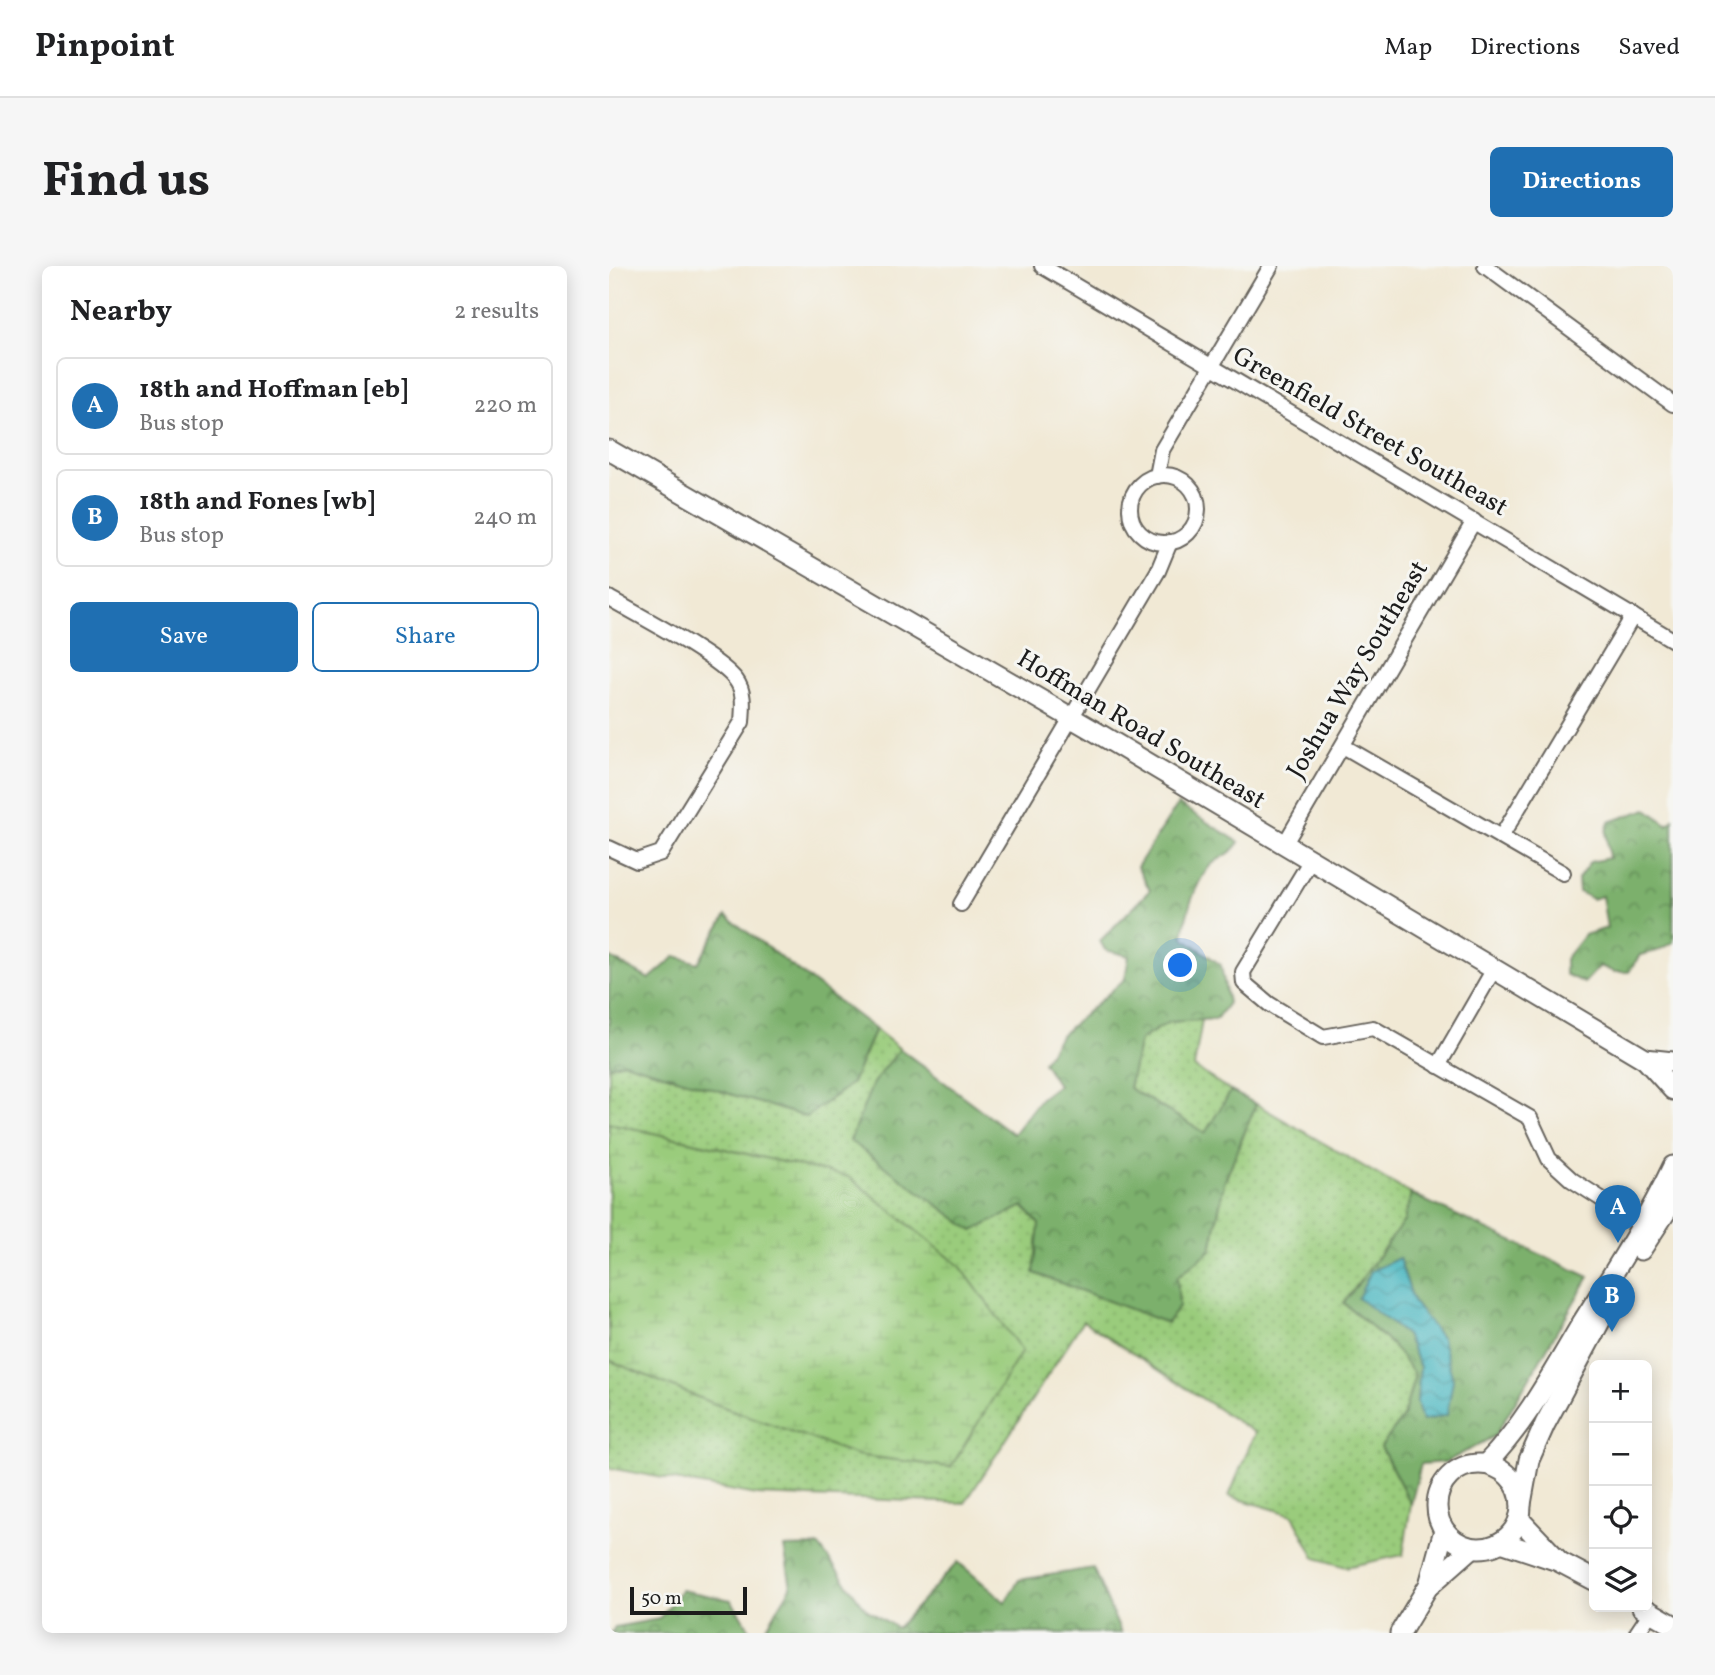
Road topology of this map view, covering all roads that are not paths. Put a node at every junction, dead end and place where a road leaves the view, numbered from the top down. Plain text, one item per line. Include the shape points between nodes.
1 (1042, 266) edge
2 (1271, 266) edge
3 (1485, 266) edge
4 (1211, 367) junction
5 (1673, 404) edge
6 (609, 450) edge
7 (1157, 476) junction
8 (1474, 522) junction
9 (1170, 542) junction
10 (609, 598) edge
11 (1633, 616) junction
12 (1673, 640) edge
13 (1072, 719) junction
14 (1343, 746) junction
15 (1501, 838) junction
16 (1284, 845) junction
17 (609, 848) edge
18 (1311, 860) junction
19 (1563, 873) dead end
20 (961, 904) dead end
21 (1494, 969) junction
22 (1645, 1059) junction
23 (1673, 1062) edge
24 (1438, 1066) junction
25 (1673, 1090) edge
26 (1673, 1166) edge
27 (1673, 1201) edge
28 (1642, 1225) junction
29 (1486, 1464) junction
30 (1520, 1511) junction
31 (1444, 1530) junction
32 (1501, 1542) junction
33 (1472, 1548) junction
34 (1558, 1561) junction
35 (1589, 1577) edge
36 (1429, 1585) junction
37 (1645, 1612) edge
38 (1651, 1612) edge
39 (1673, 1625) edge
40 (1400, 1633) edge
41 (1637, 1633) edge

1 - 4 street, Greenfield Street Southeast
2 - 4 street
3 - 5 street
4 - 7 street via 1162,450
4 - 8 street, Greenfield Street Southeast
6 - 13 street, Hoffman Road Southeast
7 - 9 street via 1183,481 1197,502 1192,528
7 - 9 street via 1135,490 1130,516 1145,538
8 - 11 street, Greenfield Street Southeast
8 - 14 street, Joshua Way Southeast
9 - 13 street via 1158,571
10 - 17 street via 709,657 736,680 743,697 742,722 661,853 637,861
11 - 12 street, Greenfield Street Southeast
11 - 15 street
13 - 16 street, Hoffman Road Southeast
13 - 20 street
14 - 15 street
14 - 16 street, Joshua Way Southeast
15 - 19 street
16 - 18 street, Hoffman Road Southeast
18 - 21 street, Hoffman Road Southeast
18 - 24 street via 1243,972 1244,983 1323,1037 1373,1028
21 - 22 street, Hoffman Road Southeast
21 - 24 street
22 - 23 street, Hoffman Road Southeast
22 - 25 street, Hoffman Road Southeast
24 - 28 street via 1530,1118 1549,1158 1572,1180
26 - 28 street
27 - 30 street via 1605,1312 1545,1424 1529,1460
28 - 29 street via 1510,1439
29 - 30 street via 1511,1478 1518,1490
29 - 31 street via 1469,1464 1443,1483 1437,1515
30 - 32 street via 1512,1532
30 - 34 street
31 - 33 street via 1456,1542
31 - 36 street
32 - 33 street
32 - 34 street
33 - 36 street
34 - 35 street
36 - 40 street
37 - 41 street
38 - 39 street

